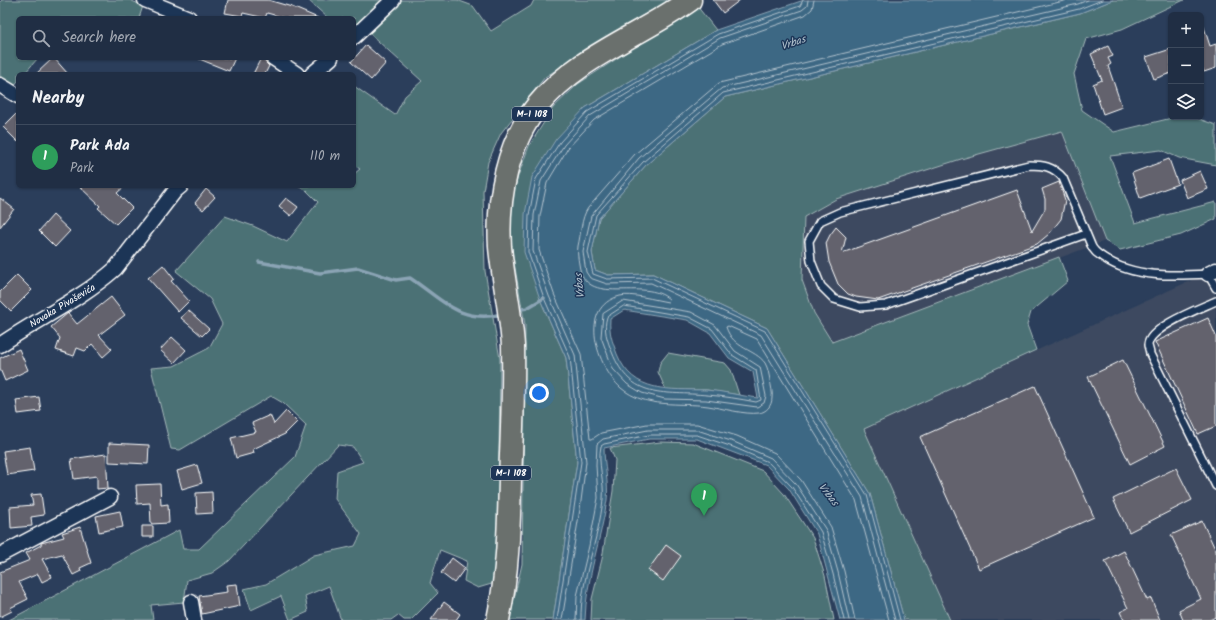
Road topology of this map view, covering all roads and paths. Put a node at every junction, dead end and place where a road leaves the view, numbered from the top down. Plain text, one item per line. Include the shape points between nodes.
1 (145, 0) edge
2 (393, 0) edge
3 (690, 0) edge
4 (184, 16) edge
5 (356, 35) edge
6 (276, 60) edge
7 (329, 60) edge
8 (294, 72) edge
9 (314, 72) edge
10 (0, 85) edge
11 (16, 95) edge
12 (174, 188) edge
13 (1086, 234) junction
14 (1212, 272) edge
15 (1216, 288) edge
16 (1216, 301) edge
17 (0, 345) edge
18 (1216, 486) edge
19 (110, 497) dead end
20 (0, 555) edge
21 (191, 602) dead end
22 (194, 620) edge
23 (498, 620) edge

1 - 4 street
2 - 5 street
3 - 23 main road, M-I 108 via 579,67 545,97 527,121 510,160 501,208 500,246 511,326 512,424 507,570
6 - 8 street
7 - 9 street
10 - 11 street
12 - 17 street, Novaka Pivaševića via 115,269 104,279 26,326
13 - 13 lane via 1063,178 1057,171 1046,166 1029,165 829,215 820,221 809,241 812,261 821,286 834,299 860,306 886,305
13 - 14 lane via 1093,250 1121,268 1182,276
14 - 15 lane
16 - 18 lane via 1168,323 1154,334 1148,344 1150,354
19 - 20 street
21 - 22 street

